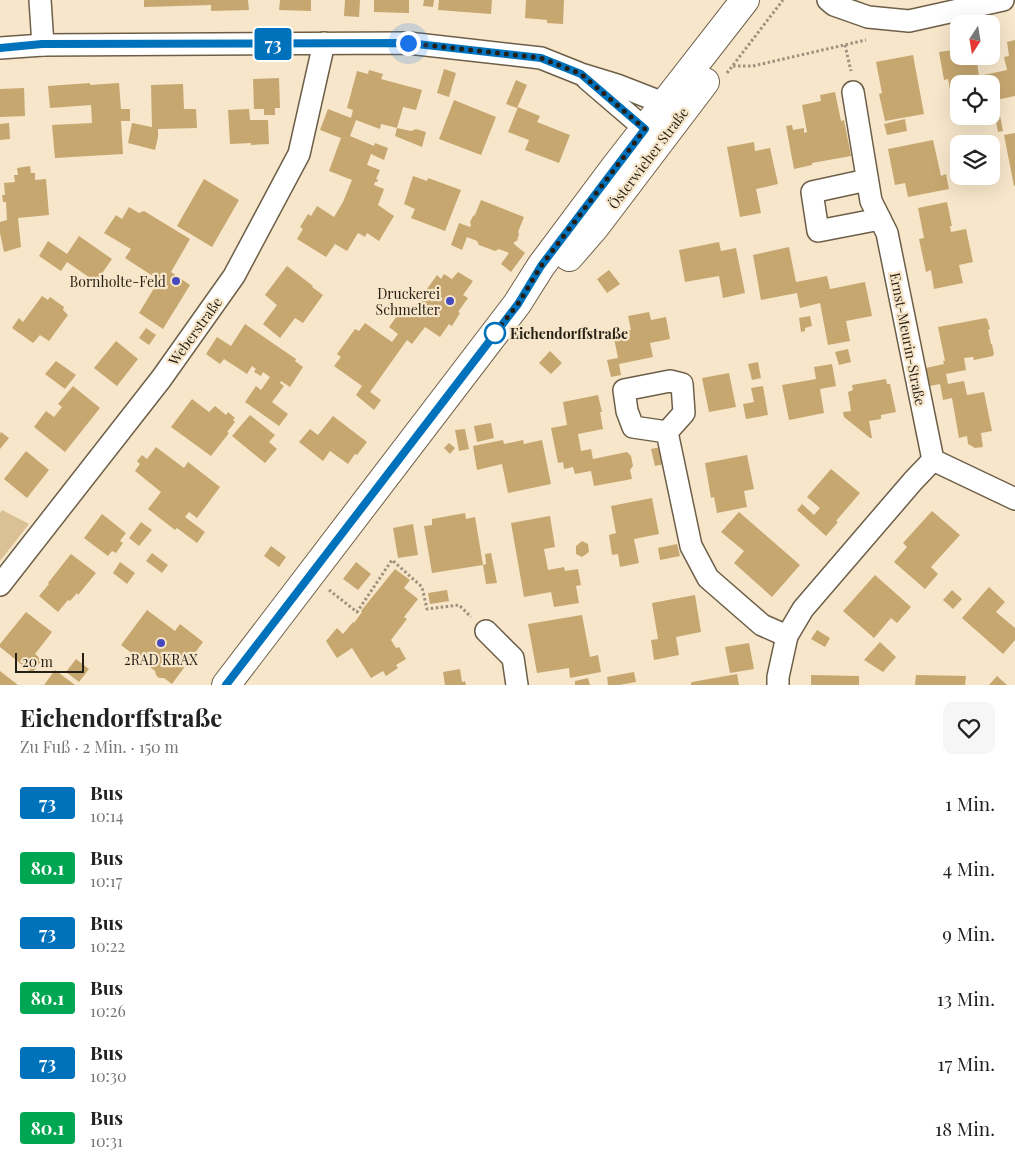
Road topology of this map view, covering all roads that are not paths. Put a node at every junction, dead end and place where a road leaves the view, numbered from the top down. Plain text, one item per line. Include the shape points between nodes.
1 (40, 0) edge
2 (745, 0) edge
3 (765, 0) edge
4 (828, 0) edge
5 (1003, 0) edge
6 (42, 44) junction
7 (324, 44) junction
8 (0, 48) edge
9 (581, 74) junction
10 (854, 92) dead end
11 (671, 112) junction
12 (653, 135) junction
13 (867, 180) junction
14 (880, 218) junction
15 (667, 432) dead end
16 (933, 460) junction
17 (1015, 499) edge
18 (0, 585) edge
19 (486, 631) road end
20 (787, 636) junction
21 (226, 685) edge
22 (517, 685) edge
23 (778, 685) edge

1 - 6 street
2 - 11 street, Österwieher Straße
3 - 11 street, Österwieher Straße
4 - 5 street via 868,17 909,21
6 - 7 street
6 - 8 street
7 - 9 street via 408,43 532,56
7 - 18 street, Weberstraße via 299,154 234,276 161,379
9 - 11 street via 653,98
9 - 12 street
10 - 13 street, Ernst-Meurin-Straße
11 - 12 street, Österwieher Straße
12 - 21 street, Österwieher Straße via 595,227 556,273 518,304
13 - 14 street, Ernst-Meurin-Straße via 871,201
13 - 14 street via 812,192 818,231
14 - 16 street, Ernst-Meurin-Straße via 887,233
15 - 20 street via 691,546 708,578 762,626
16 - 17 street
16 - 20 street via 803,609
19 - 22 street via 512,658
20 - 23 street

